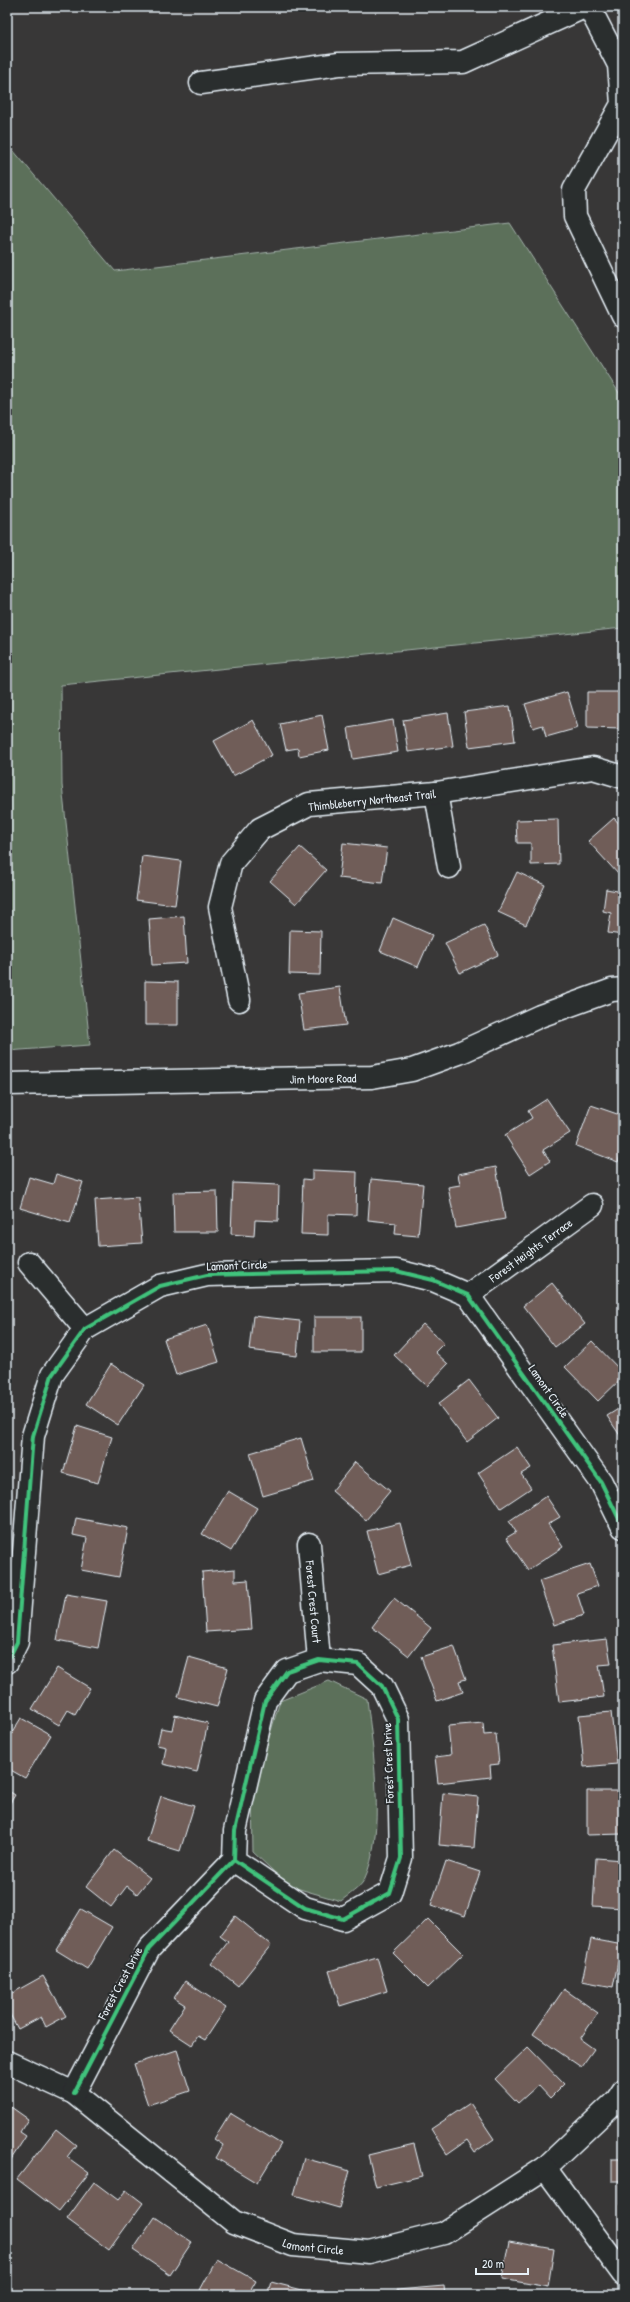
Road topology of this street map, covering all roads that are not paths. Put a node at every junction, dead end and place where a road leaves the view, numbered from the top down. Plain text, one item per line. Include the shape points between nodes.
1 (584, 7) edge
2 (589, 7) edge
3 (201, 83) dead end
4 (623, 316) edge
5 (623, 777) edge
6 (436, 793) junction
7 (449, 867) dead end
8 (623, 989) edge
9 (239, 1000) dead end
10 (7, 1084) edge
11 (592, 1205) dead end
12 (29, 1263) dead end
13 (468, 1294) junction
14 (85, 1329) junction
15 (623, 1527) edge
16 (309, 1544) dead end
17 (319, 1660) junction
18 (7, 1662) edge
19 (234, 1860) junction
20 (7, 2062) edge
21 (623, 2091) edge
22 (74, 2093) junction
23 (545, 2168) junction
24 (623, 2274) edge

1 - 3 street via 463,62 339,64
2 - 4 street via 619,65 622,104 574,190 575,216
5 - 6 street, Thimbleberry Northeast Trail via 593,768
6 - 7 street
6 - 9 street, Thimbleberry Northeast Trail via 308,804 260,829 231,863 220,907
8 - 10 street, Jim Moore Road via 612,990 540,1016 459,1053 412,1070 372,1077
11 - 13 street, Forest Heights Terrace
12 - 14 street
13 - 14 street, Lamont Circle via 432,1280 396,1271 207,1275 160,1286
13 - 15 street, Lamont Circle via 601,1482
14 - 18 street, Lamont Circle via 52,1375 33,1436 17,1642
16 - 17 street, Forest Crest Court
17 - 19 street, Forest Crest Drive via 287,1671 265,1702 234,1831
17 - 19 street, Forest Crest Drive via 358,1664 382,1686 398,1719 401,1858 390,1893 343,1919 305,1908
19 - 22 street, Forest Crest Drive via 149,1949
20 - 22 street, Lamont Circle
21 - 23 street, Lamont Circle via 618,2100
22 - 23 street, Lamont Circle via 234,2222 293,2245 369,2252 444,2232
23 - 24 street

